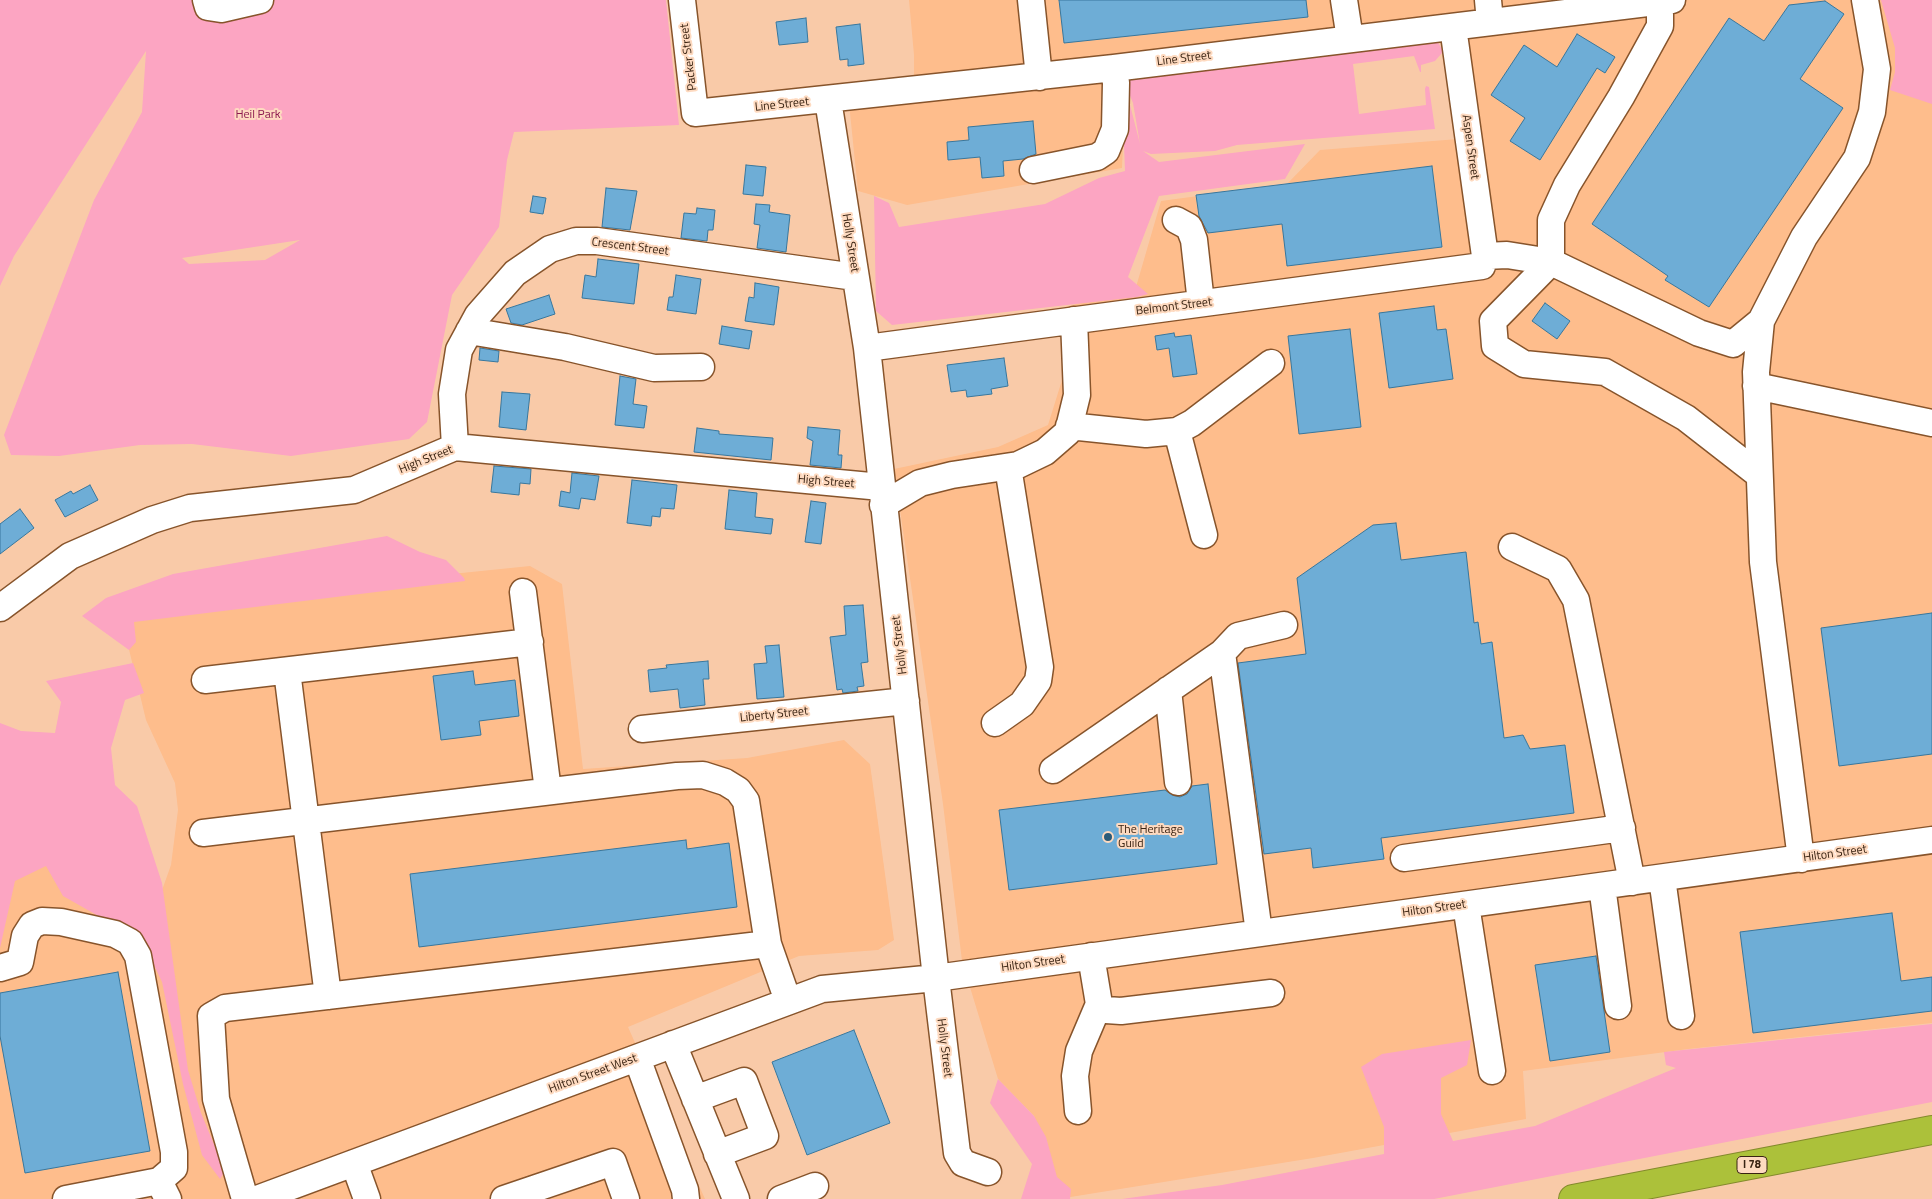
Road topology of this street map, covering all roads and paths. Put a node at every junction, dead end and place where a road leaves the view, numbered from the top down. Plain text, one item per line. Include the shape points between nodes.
1 (206, 0) edge
2 (260, 0) edge
3 (682, 0) edge
4 (1031, 0) edge
5 (1344, 0) edge
6 (1865, 0) edge
7 (1664, 1) edge
8 (1489, 11) edge
9 (1453, 27) junction
10 (1350, 39) junction
11 (1114, 68) junction
12 (1039, 76) junction
13 (828, 100) junction
14 (695, 114) joint
15 (1033, 170) dead end
16 (1176, 220) dead end
17 (1483, 261) junction
18 (1551, 262) junction
19 (855, 277) junction
20 (1201, 304) junction
21 (1074, 320) junction
22 (1761, 322) junction
23 (469, 331) junction
24 (867, 348) junction
25 (1271, 363) dead end
26 (701, 367) dead end
27 (1756, 386) junction
28 (1932, 423) edge
29 (1069, 426) junction
30 (1177, 431) junction
31 (455, 446) junction
32 (1008, 467) junction
33 (1758, 474) junction
34 (882, 496) junction
35 (1204, 535) dead end
36 (1512, 547) dead end
37 (523, 592) dead end
38 (0, 608) edge
39 (1284, 625) dead end
40 (530, 642) junction
41 (1222, 653) junction
42 (287, 670) junction
43 (205, 680) dead end
44 (1168, 690) junction
45 (906, 701) junction
46 (995, 723) dead end
47 (642, 729) dead end
48 (1053, 770) dead end
49 (1178, 782) dead end
50 (548, 791) junction
51 (306, 821) junction
52 (1622, 828) junction
53 (203, 833) dead end
54 (1932, 840) edge
55 (1404, 858) dead end
56 (1801, 858) junction
57 (1662, 878) junction
58 (1632, 882) junction
59 (1602, 886) junction
60 (1466, 905) junction
61 (1259, 933) junction
62 (768, 944) junction
63 (1091, 956) junction
64 (0, 968) edge
65 (936, 978) junction
66 (1271, 993) dead end
67 (328, 996) junction
68 (788, 1001) junction
69 (1099, 1004) junction
70 (1618, 1006) dead end
71 (1681, 1016) dead end
72 (673, 1044) junction
73 (636, 1058) junction
74 (1492, 1070) dead end
75 (695, 1099) junction
76 (1078, 1112) dead end
77 (1932, 1130) edge
78 (717, 1154) junction
79 (354, 1163) junction
80 (988, 1172) dead end
81 (815, 1186) dead end
82 (164, 1190) edge
83 (288, 1194) edge
84 (66, 1199) edge
85 (245, 1199) edge
86 (257, 1199) edge
87 (367, 1199) edge
88 (504, 1199) edge
89 (626, 1199) edge
90 (686, 1199) edge
91 (736, 1199) edge
92 (780, 1199) edge
93 (1572, 1199) edge

1 - 2 street via 208,7 221,9
3 - 14 street, Packer Street
4 - 12 street
5 - 10 street
6 - 22 street via 1877,69 1872,112 1857,158 1804,237
7 - 8 street, Line Street
7 - 18 street via 1660,26 1567,185 1551,220
8 - 9 street, Line Street
9 - 10 street, Line Street
9 - 17 street, Aspen Street
10 - 11 street, Line Street
11 - 12 street, Line Street
11 - 15 street via 1115,129 1106,151 1097,157
12 - 13 street, Line Street
13 - 14 street, Line Street
13 - 19 street, Holly Street
16 - 20 street via 1190,227 1194,240
17 - 18 street, Belmont Street via 1507,255
17 - 20 street, Belmont Street
18 - 22 street, Belmont Street via 1699,334 1732,344
18 - 33 street via 1493,321 1495,346 1524,364 1605,372 1686,418
19 - 23 street, Crescent Street via 597,241 576,241 550,249 515,273 478,315
19 - 24 street, Holly Street
20 - 21 street, Belmont Street
21 - 24 street, Belmont Street
21 - 29 street via 1077,395
22 - 27 street
23 - 26 street via 565,347 654,368
23 - 31 street, Crescent Street via 459,350 452,394
24 - 34 street, Holly Street
25 - 30 street
27 - 28 street
27 - 33 street
29 - 30 street via 1146,434
29 - 32 street via 1068,432 1045,452
30 - 35 street
31 - 34 street, High Street
31 - 38 street, High Street via 354,490 190,508 152,520 70,556
32 - 34 street via 952,474
32 - 46 street via 1040,667 1038,681 1022,704
33 - 56 street via 1763,562
34 - 45 street, Holly Street
36 - 52 street via 1558,569 1576,600
37 - 40 street
39 - 41 street via 1238,636
40 - 42 street
40 - 50 street
41 - 44 street
41 - 61 street
42 - 43 street
42 - 51 street
44 - 48 street
44 - 49 street
45 - 47 street, Liberty Street
45 - 65 street, Holly Street
50 - 51 street
50 - 62 street via 703,775 738,790 746,801 749,816
51 - 53 street
51 - 67 street
52 - 55 street
52 - 58 street
54 - 56 street, Hilton Street
56 - 57 street, Hilton Street
57 - 58 street, Hilton Street
57 - 71 street
58 - 59 street, Hilton Street
59 - 60 street, Hilton Street
59 - 70 street
60 - 61 street, Hilton Street
60 - 74 street
61 - 63 street, Hilton Street
62 - 67 street
62 - 68 street
63 - 65 street, Hilton Street
63 - 69 street
64 - 82 street via 20,962 26,936 32,925 42,921 116,934 130,942 138,956 174,1152 174,1168
65 - 68 street, Hilton Street West via 822,989
65 - 80 street, Holly Street via 958,1153 963,1163
66 - 69 street via 1122,1011 1106,1010
67 - 85 street via 225,1008 211,1016 216,1099
68 - 72 street, Hilton Street West
69 - 76 street via 1079,1050 1075,1076
72 - 73 street, Hilton Street West
72 - 75 street
73 - 79 street, Hilton Street West
73 - 90 street
75 - 78 street
75 - 78 street via 744,1080 765,1136
77 - 93 highway, I 78
78 - 91 street
79 - 83 street, Hilton Street West
79 - 87 street
81 - 92 street
82 - 84 street
83 - 86 street, Hilton Street West
88 - 89 street via 613,1162

